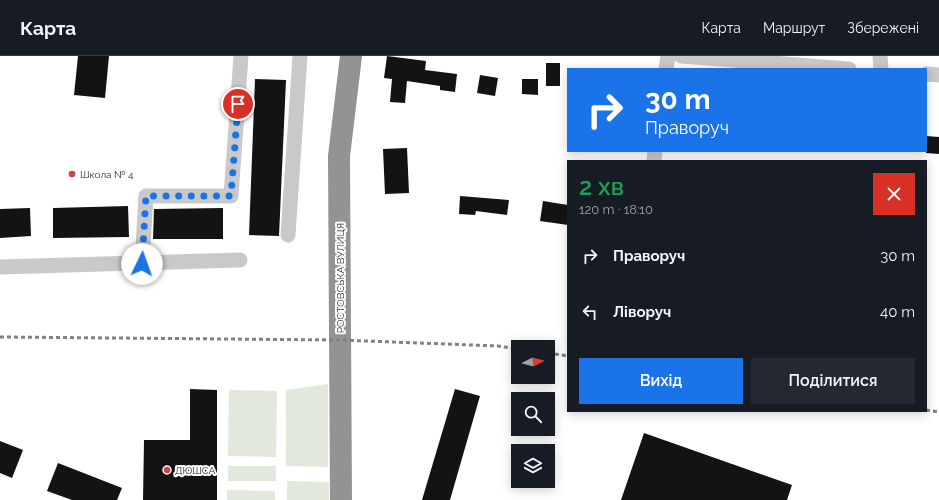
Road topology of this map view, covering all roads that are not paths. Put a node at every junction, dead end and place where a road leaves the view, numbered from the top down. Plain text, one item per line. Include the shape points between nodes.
1 (241, 56) edge
2 (300, 56) edge
3 (351, 56) edge
4 (668, 56) edge
5 (681, 56) edge
6 (880, 56) edge
7 (666, 68) edge
8 (836, 68) edge
9 (881, 68) edge
10 (927, 74) edge
11 (939, 75) edge
12 (288, 235) dead end
13 (240, 260) dead end
14 (142, 264) junction
15 (0, 267) edge
16 (341, 500) edge

1 - 14 street via 231,196 146,196
2 - 12 street
3 - 16 highway, РОСТОВСЬКА ВУЛИЦЯ via 339,156
4 - 7 street
5 - 8 street
6 - 9 street
10 - 11 street
13 - 14 street
14 - 15 street

